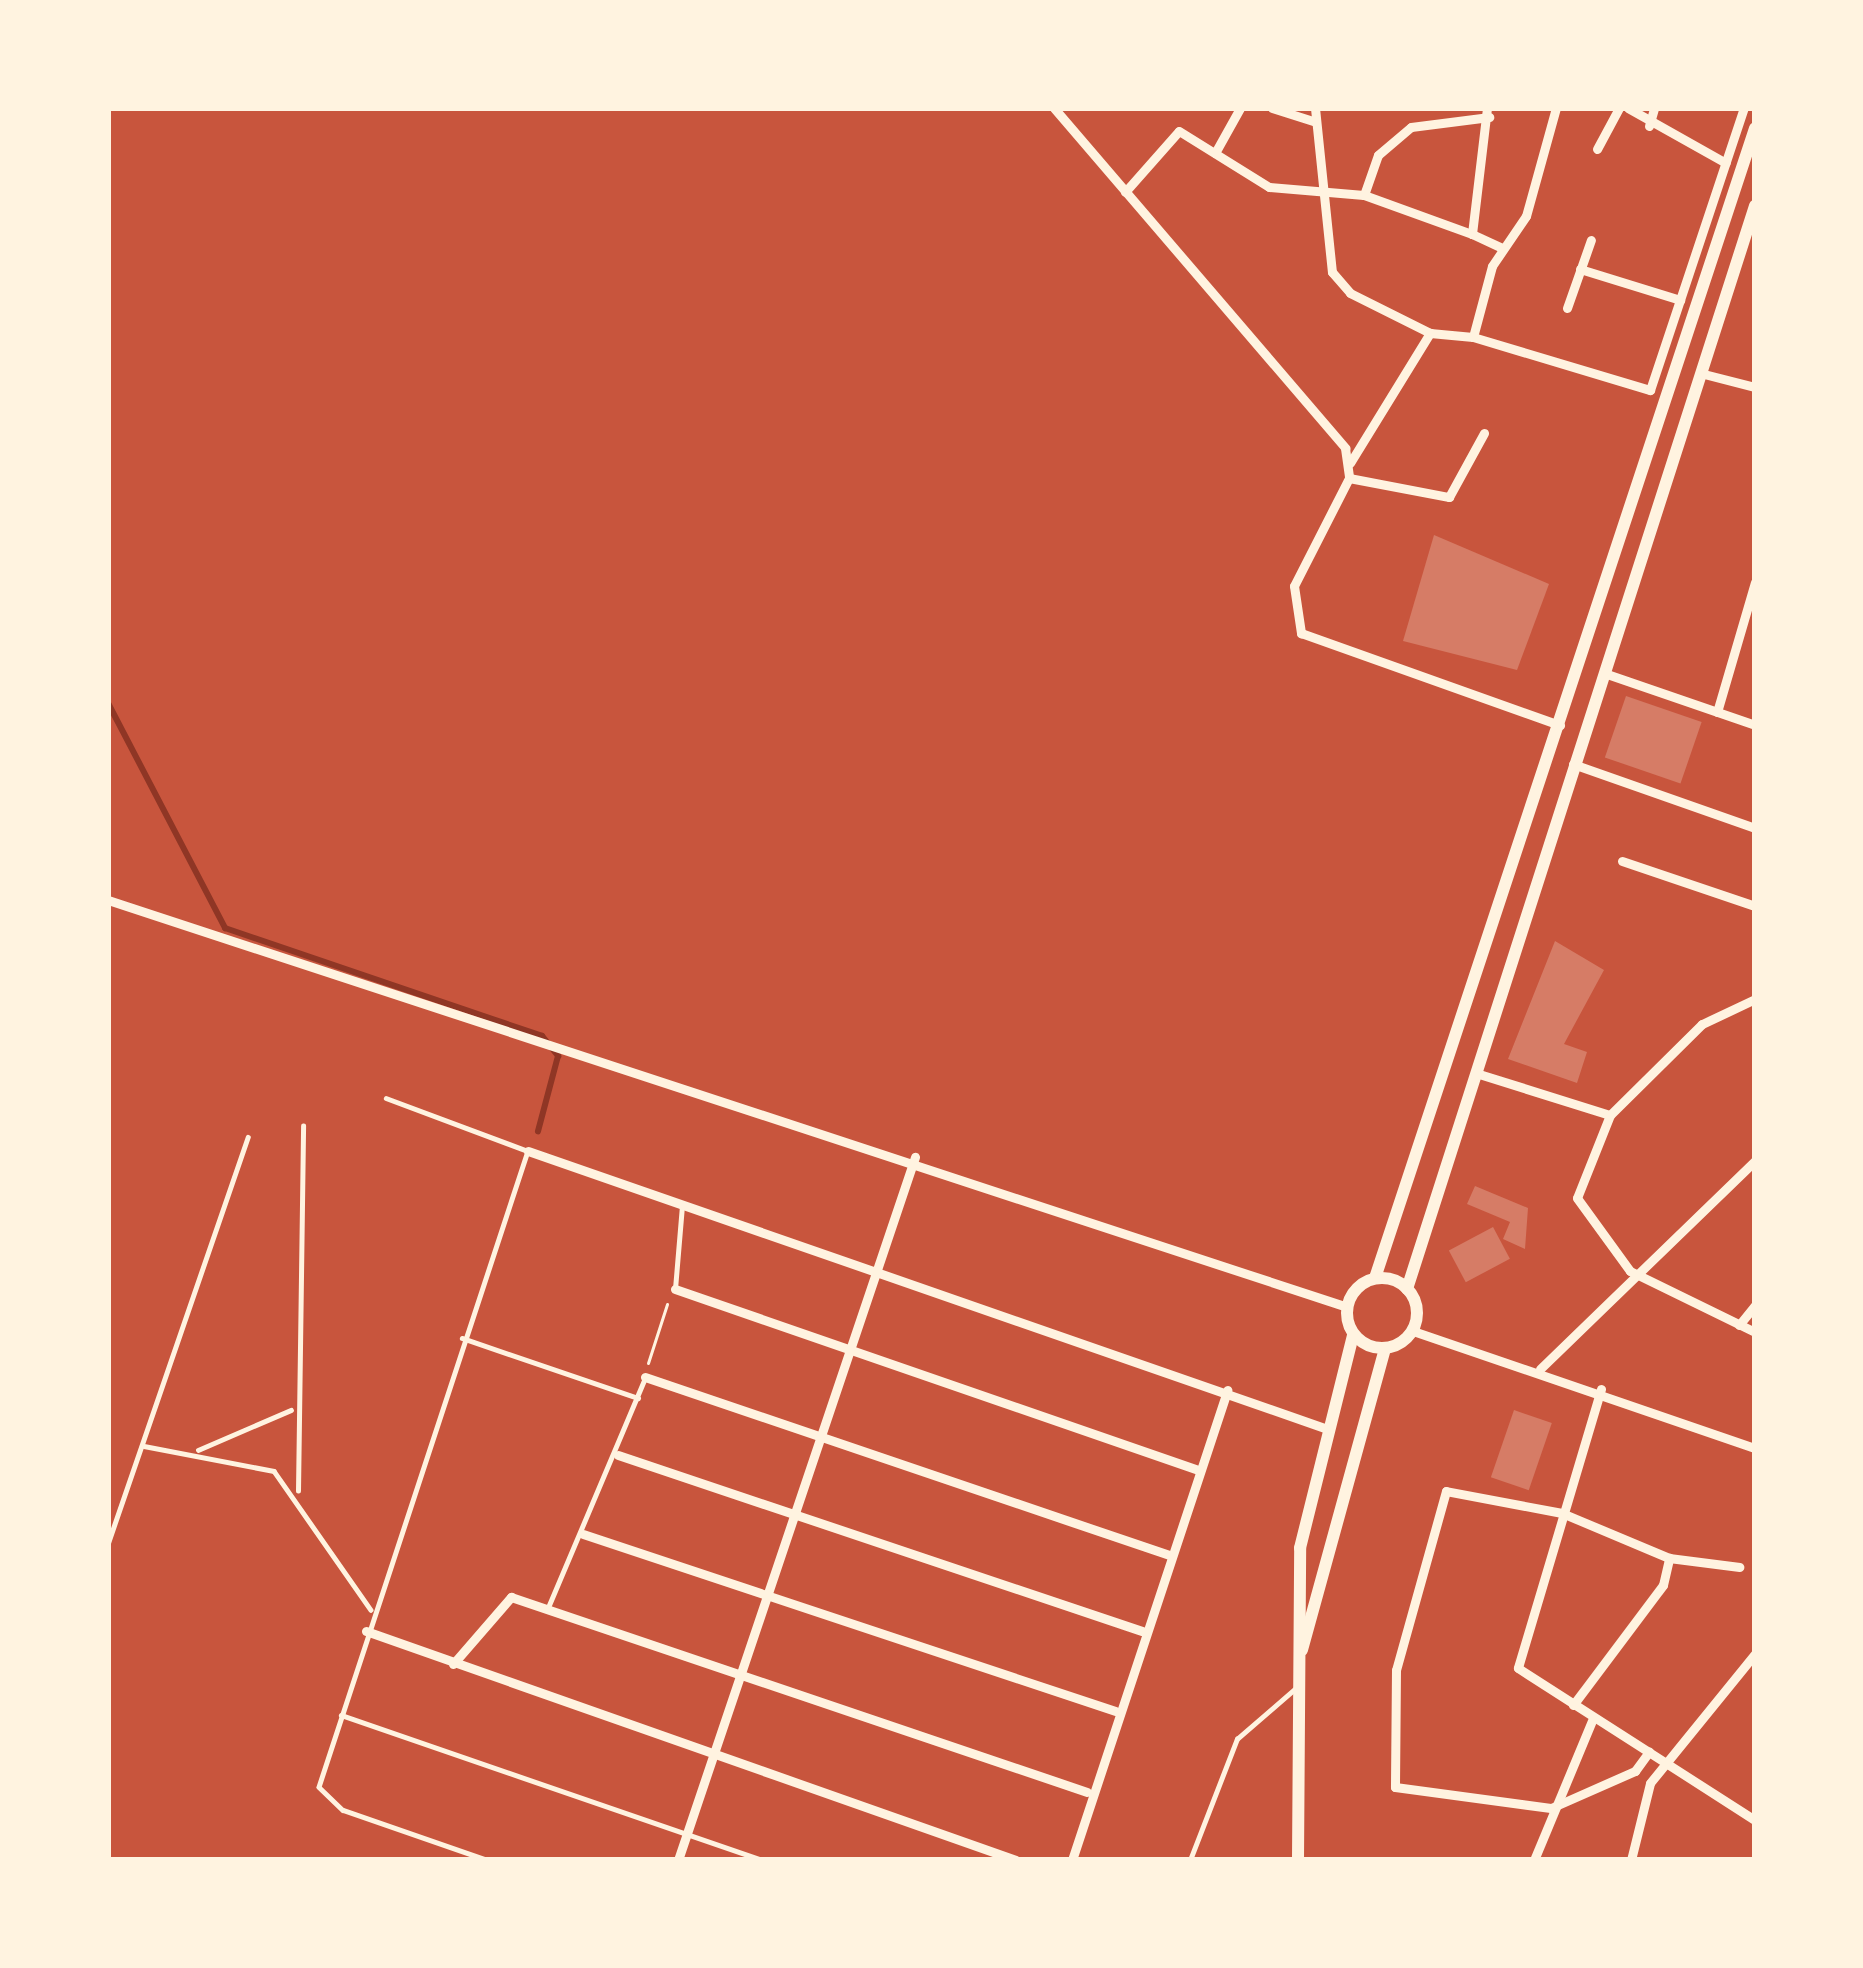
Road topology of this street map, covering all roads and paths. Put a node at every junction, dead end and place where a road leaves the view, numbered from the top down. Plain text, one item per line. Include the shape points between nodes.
1 (1054, 108) edge
2 (1240, 108) edge
3 (1272, 108) edge
4 (1316, 108) edge
5 (1556, 108) edge
6 (1623, 108) edge
7 (1654, 108) edge
8 (1744, 108) edge
9 (1488, 112) edge
10 (1313, 121) junction
11 (1648, 126) junction
12 (1755, 128) edge
13 (1597, 149) dead end
14 (1215, 153) junction
15 (1726, 163) junction
16 (1318, 187) junction
17 (1125, 192) junction
18 (1364, 195) junction
19 (1755, 206) edge
20 (1472, 234) junction
21 (1591, 239) dead end
22 (1502, 248) junction
23 (1580, 269) junction
24 (1680, 300) junction
25 (1568, 308) dead end
26 (1430, 333) junction
27 (1473, 337) junction
28 (1700, 373) junction
29 (1755, 387) edge
30 (1484, 433) dead end
31 (1350, 463) junction
32 (1349, 478) junction
33 (1755, 582) edge
34 (1604, 673) junction
35 (1718, 712) junction
36 (1560, 725) junction
37 (1755, 725) edge
38 (1573, 764) junction
39 (1755, 828) edge
40 (1622, 861) dead end
41 (108, 900) edge
42 (1755, 906) edge
43 (1755, 999) edge
44 (1479, 1074) junction
45 (386, 1098) dead end
46 (1610, 1115) junction
47 (303, 1126) dead end
48 (248, 1137) dead end
49 (527, 1151) junction
50 (915, 1156) junction
51 (1755, 1161) edge
52 (682, 1205) junction
53 (877, 1270) junction
54 (1630, 1271) junction
55 (1375, 1278) junction
56 (675, 1289) junction
57 (1408, 1289) junction
58 (1755, 1305) edge
59 (1347, 1307) junction
60 (1739, 1324) junction
61 (1413, 1331) junction
62 (1755, 1332) edge
63 (1353, 1335) junction
64 (460, 1337) junction
65 (1384, 1349) junction
66 (848, 1354) junction
67 (1540, 1369) junction
68 (645, 1377) junction
69 (1600, 1389) junction
70 (1227, 1390) junction
71 (638, 1398) junction
72 (292, 1410) junction
73 (1325, 1428) junction
74 (820, 1437) junction
75 (141, 1446) junction
76 (1755, 1448) edge
77 (198, 1450) junction
78 (618, 1455) junction
79 (1198, 1470) junction
80 (298, 1491) junction
81 (1562, 1513) junction
82 (794, 1515) junction
83 (583, 1534) junction
84 (108, 1544) edge
85 (1169, 1555) junction
86 (1669, 1558) junction
87 (1739, 1567) dead end
88 (767, 1597) junction
89 (371, 1610) junction
90 (547, 1610) junction
91 (366, 1631) junction
92 (1142, 1631) junction
93 (1755, 1654) edge
94 (1299, 1663) junction
95 (453, 1664) junction
96 (741, 1677) junction
97 (1298, 1687) junction
98 (1573, 1705) junction
99 (1115, 1711) junction
100 (341, 1715) junction
101 (1592, 1721) junction
102 (1649, 1752) junction
103 (715, 1755) junction
104 (1665, 1759) junction
105 (1087, 1792) junction
106 (1551, 1808) junction
107 (1755, 1820) edge
108 (686, 1838) junction
109 (487, 1860) edge
110 (678, 1860) edge
111 (760, 1860) edge
112 (1016, 1860) edge
113 (1072, 1860) edge
114 (1190, 1860) edge
115 (1298, 1860) edge
116 (1534, 1860) edge
117 (1631, 1860) edge

1 - 17 street
2 - 14 street
3 - 10 street
4 - 10 street
5 - 22 street via 1526,216
6 - 11 street
6 - 13 street
7 - 11 street
8 - 15 street
9 - 18 street via 1411,127 1378,155
9 - 20 street
10 - 16 street
11 - 15 street
12 - 36 main road
14 - 16 street via 1269,188
14 - 17 street via 1170,133
15 - 24 street
16 - 18 street
16 - 26 street via 1336,279
17 - 31 street
18 - 20 street
19 - 28 main road
20 - 22 street
21 - 23 street
22 - 27 street
23 - 24 street
23 - 25 street
24 - 27 street via 1648,391
26 - 27 street
26 - 31 street
28 - 29 street
28 - 34 main road
30 - 32 street via 1449,497
31 - 32 street
32 - 36 street via 1294,586 1301,632
33 - 35 street
34 - 35 street
34 - 38 main road
35 - 37 street
36 - 55 main road
38 - 39 street
38 - 44 main road
40 - 42 street
41 - 50 street
43 - 46 street via 1702,1024
44 - 46 street
44 - 57 main road
45 - 49 lane
46 - 54 street via 1577,1198
47 - 72 lane via 308,1245
48 - 75 lane
49 - 52 street
49 - 64 lane
50 - 53 street
50 - 59 street
51 - 54 street
52 - 53 street
52 - 56 lane
53 - 66 street
53 - 70 street
54 - 60 street
54 - 67 street
55 - 57 main road
55 - 59 main road
56 - 66 street
56 - 68 path
57 - 61 main road
58 - 60 street
59 - 63 main road
60 - 62 street
61 - 65 main road
61 - 67 street
63 - 65 main road
63 - 73 main road
64 - 71 lane
64 - 89 lane
65 - 94 main road
66 - 74 street
66 - 79 street
67 - 69 street
68 - 71 lane
68 - 74 street
69 - 76 street
69 - 81 street
70 - 73 street
70 - 79 street
71 - 78 lane
72 - 77 lane
72 - 80 lane
73 - 94 main road via 1300,1548
74 - 82 street
74 - 85 street
75 - 77 lane
75 - 84 lane
77 - 80 lane via 249,1460
78 - 82 street
78 - 83 lane
79 - 85 street
80 - 89 lane
81 - 86 street
81 - 98 street via 1516,1660
81 - 106 street via 1461,1487 1441,1497 1407,1610 1390,1756 1390,1780 1409,1795
82 - 88 street
82 - 92 street
83 - 88 street
83 - 90 lane
85 - 92 street
86 - 87 street
86 - 98 street via 1663,1585
88 - 96 street
88 - 99 street
89 - 91 lane
90 - 95 street via 511,1597
90 - 96 street
91 - 95 street
91 - 100 lane
92 - 99 street
93 - 104 street
94 - 97 main road
95 - 103 street
96 - 103 street
96 - 105 street
97 - 114 lane via 1237,1739
97 - 115 main road
98 - 101 street
99 - 105 street
100 - 108 lane
100 - 109 lane via 318,1775 327,1798
101 - 102 street
101 - 106 street
102 - 104 street
102 - 106 street via 1635,1771
103 - 108 street
103 - 112 street
104 - 107 street
104 - 117 street
105 - 113 street
106 - 116 street
108 - 110 street
108 - 111 lane

